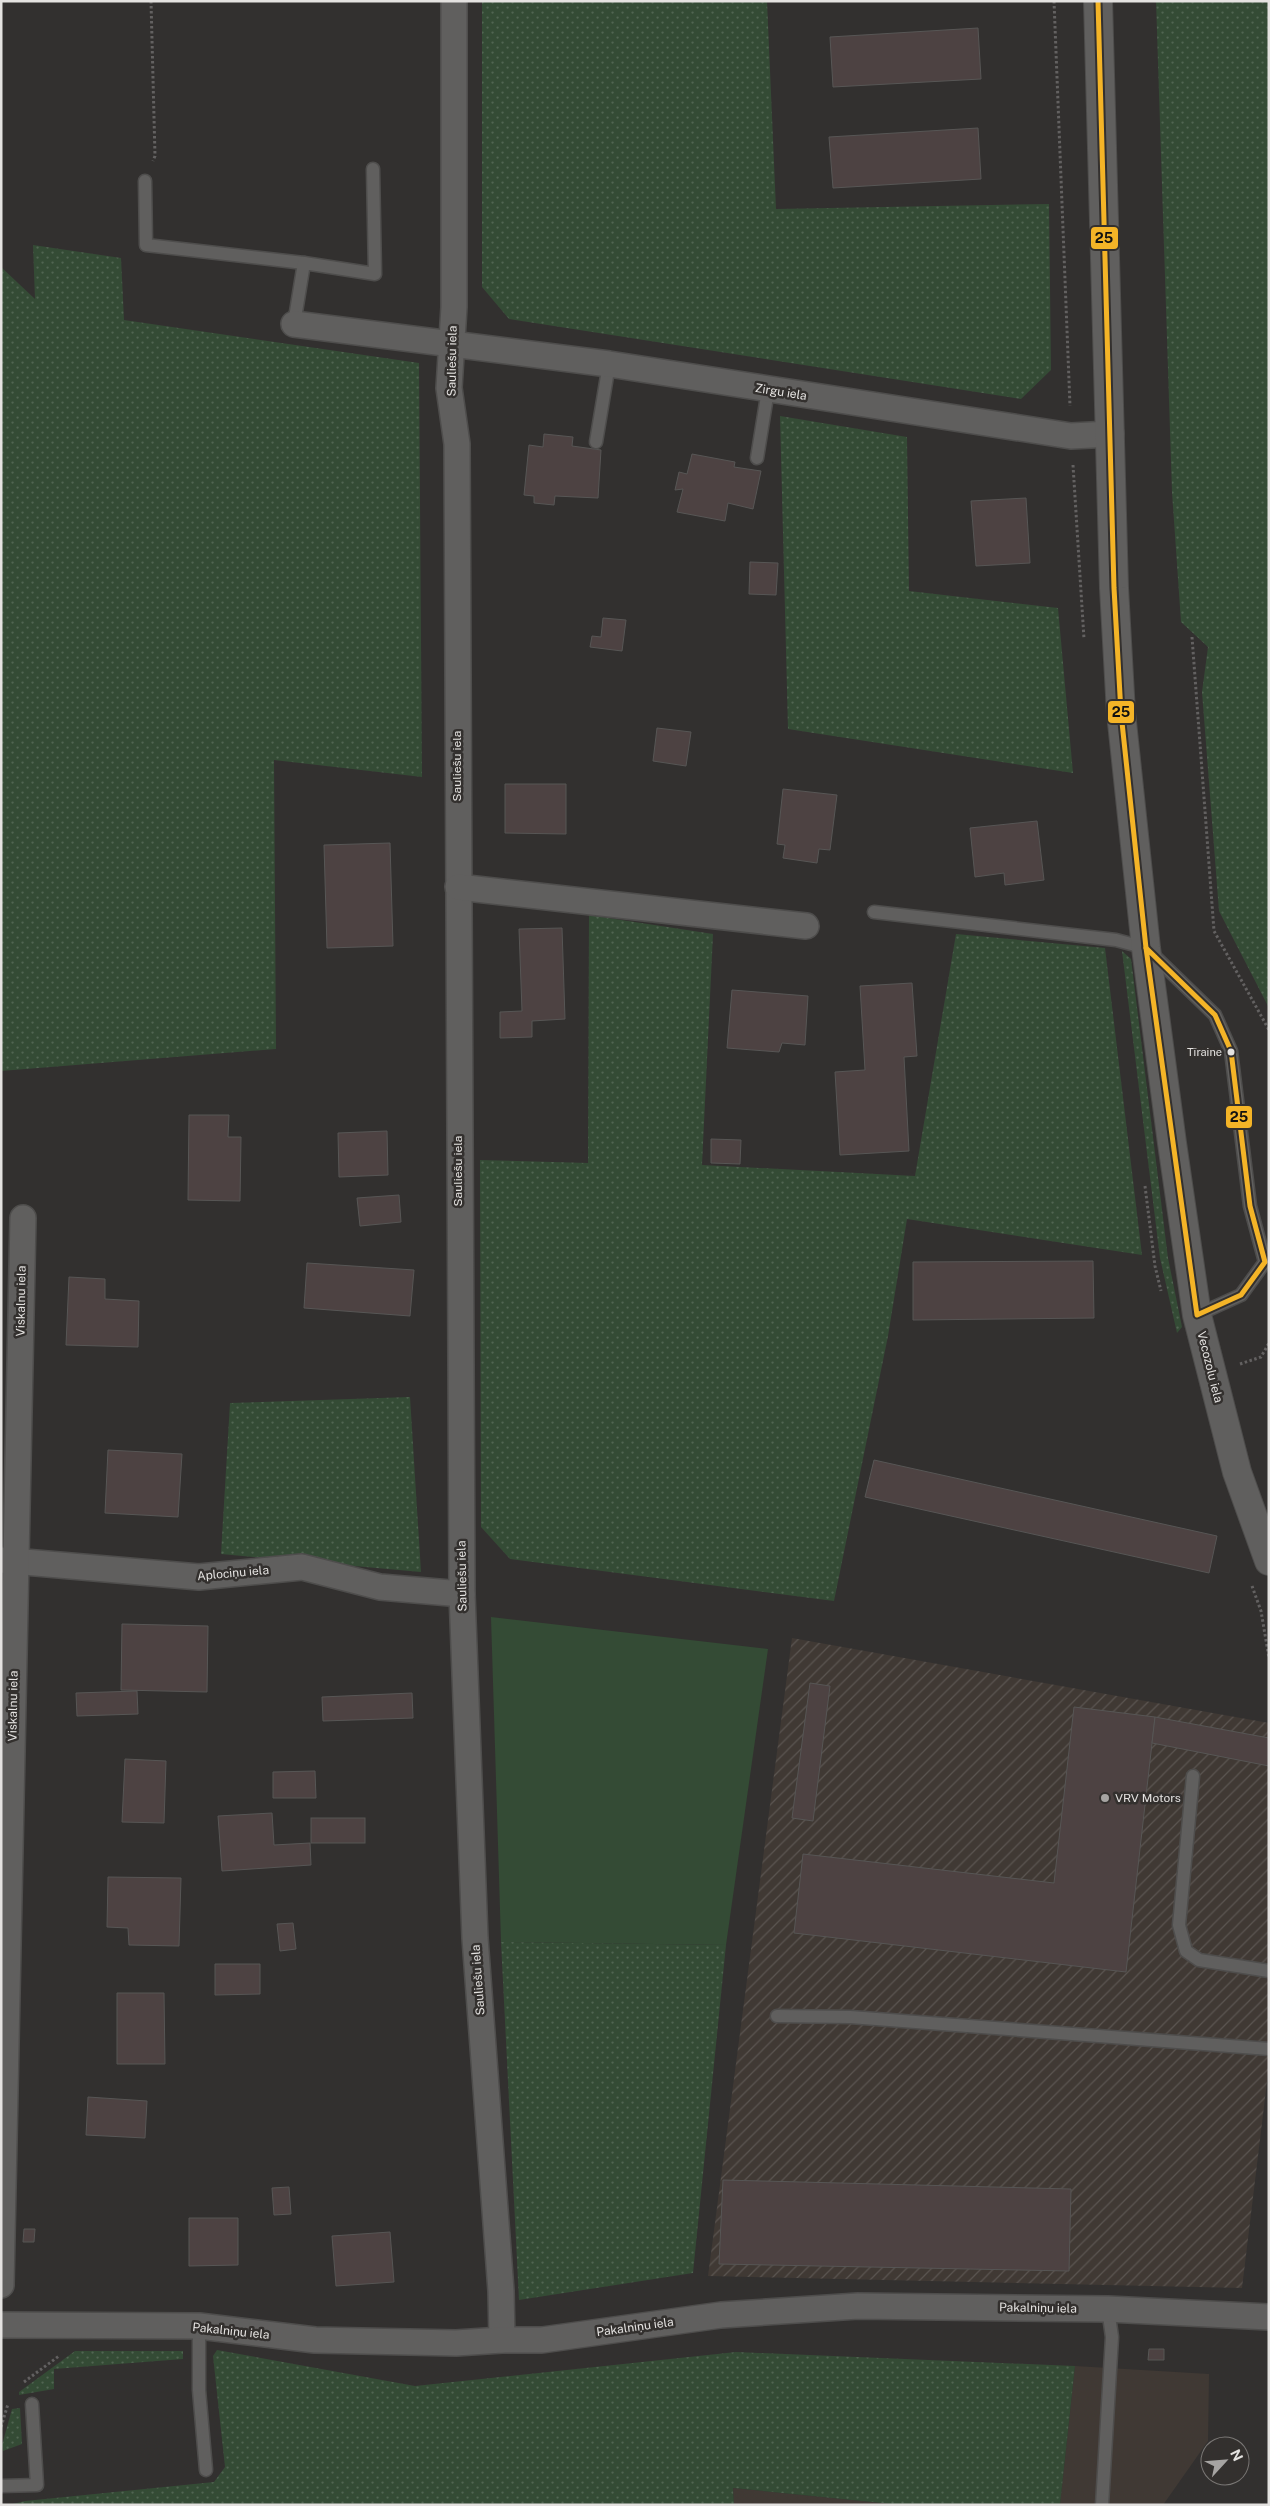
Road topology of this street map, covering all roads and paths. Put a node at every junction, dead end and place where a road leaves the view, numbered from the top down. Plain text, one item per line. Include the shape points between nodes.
1 (151, 1) edge
2 (454, 1) edge
3 (1098, 1) edge
4 (373, 169) dead end
5 (145, 180) joint
6 (304, 263) junction
7 (294, 324) joint
8 (451, 345) junction
9 (609, 364) junction
10 (768, 390) junction
11 (1111, 434) junction
12 (596, 442) dead end
13 (757, 458) dead end
14 (1192, 637) dead end
15 (458, 887) junction
16 (874, 912) dead end
17 (806, 926) dead end
18 (1146, 948) junction
19 (1269, 1030) edge
20 (23, 1218) dead end
21 (1197, 1315) junction
22 (9, 1561) edge
23 (1269, 1562) edge
24 (462, 1594) junction
25 (1193, 1776) dead end
26 (1269, 1970) edge
27 (778, 2016) dead end
28 (1269, 2050) edge
29 (1, 2285) edge
30 (1108, 2309) junction
31 (1269, 2317) edge
32 (1, 2325) edge
33 (199, 2326) junction
34 (502, 2340) junction
35 (32, 2404) dead end
36 (206, 2470) dead end
37 (1, 2486) edge
38 (1102, 2505) edge

1 - 5 path via 155,156
2 - 8 street, Sauliešu iela via 454,307
3 - 11 street, Vecozolu iela
4 - 6 lane via 375,274
5 - 6 lane via 146,245
6 - 7 lane
7 - 8 street, Zirgu iela
8 - 9 street, Zirgu iela
8 - 15 street, Sauliešu iela via 450,388 457,454
9 - 10 street, Zirgu iela
9 - 12 lane
10 - 11 street, Zirgu iela via 1071,436
10 - 13 lane
11 - 18 street, Vecozolu iela via 1114,588 1121,713
14 - 19 path via 1214,931
15 - 17 street
15 - 24 street, Sauliešu iela
16 - 18 lane via 1116,940
18 - 21 street, Vecozolu iela
18 - 21 lane via 1215,1015 1231,1051 1250,1206 1265,1262 1241,1295
20 - 22 street, Viskalnu iela
21 - 23 street, Vecozolu iela via 1236,1472
22 - 24 street, Aplociņu iela via 199,1577 302,1567 380,1587
22 - 29 street, Viskalnu iela
24 - 34 street, Sauliešu iela via 475,1938
25 - 26 lane via 1179,1925 1186,1951 1199,1960
27 - 28 lane via 850,2017
30 - 31 street, Pakalniņu iela
30 - 34 street, Pakalniņu iela via 858,2306 721,2314 542,2340
30 - 38 lane via 1112,2337
32 - 33 street, Pakalniņu iela
33 - 34 street, Pakalniņu iela via 315,2340 456,2343
33 - 36 lane via 199,2390
35 - 37 lane via 37,2485

